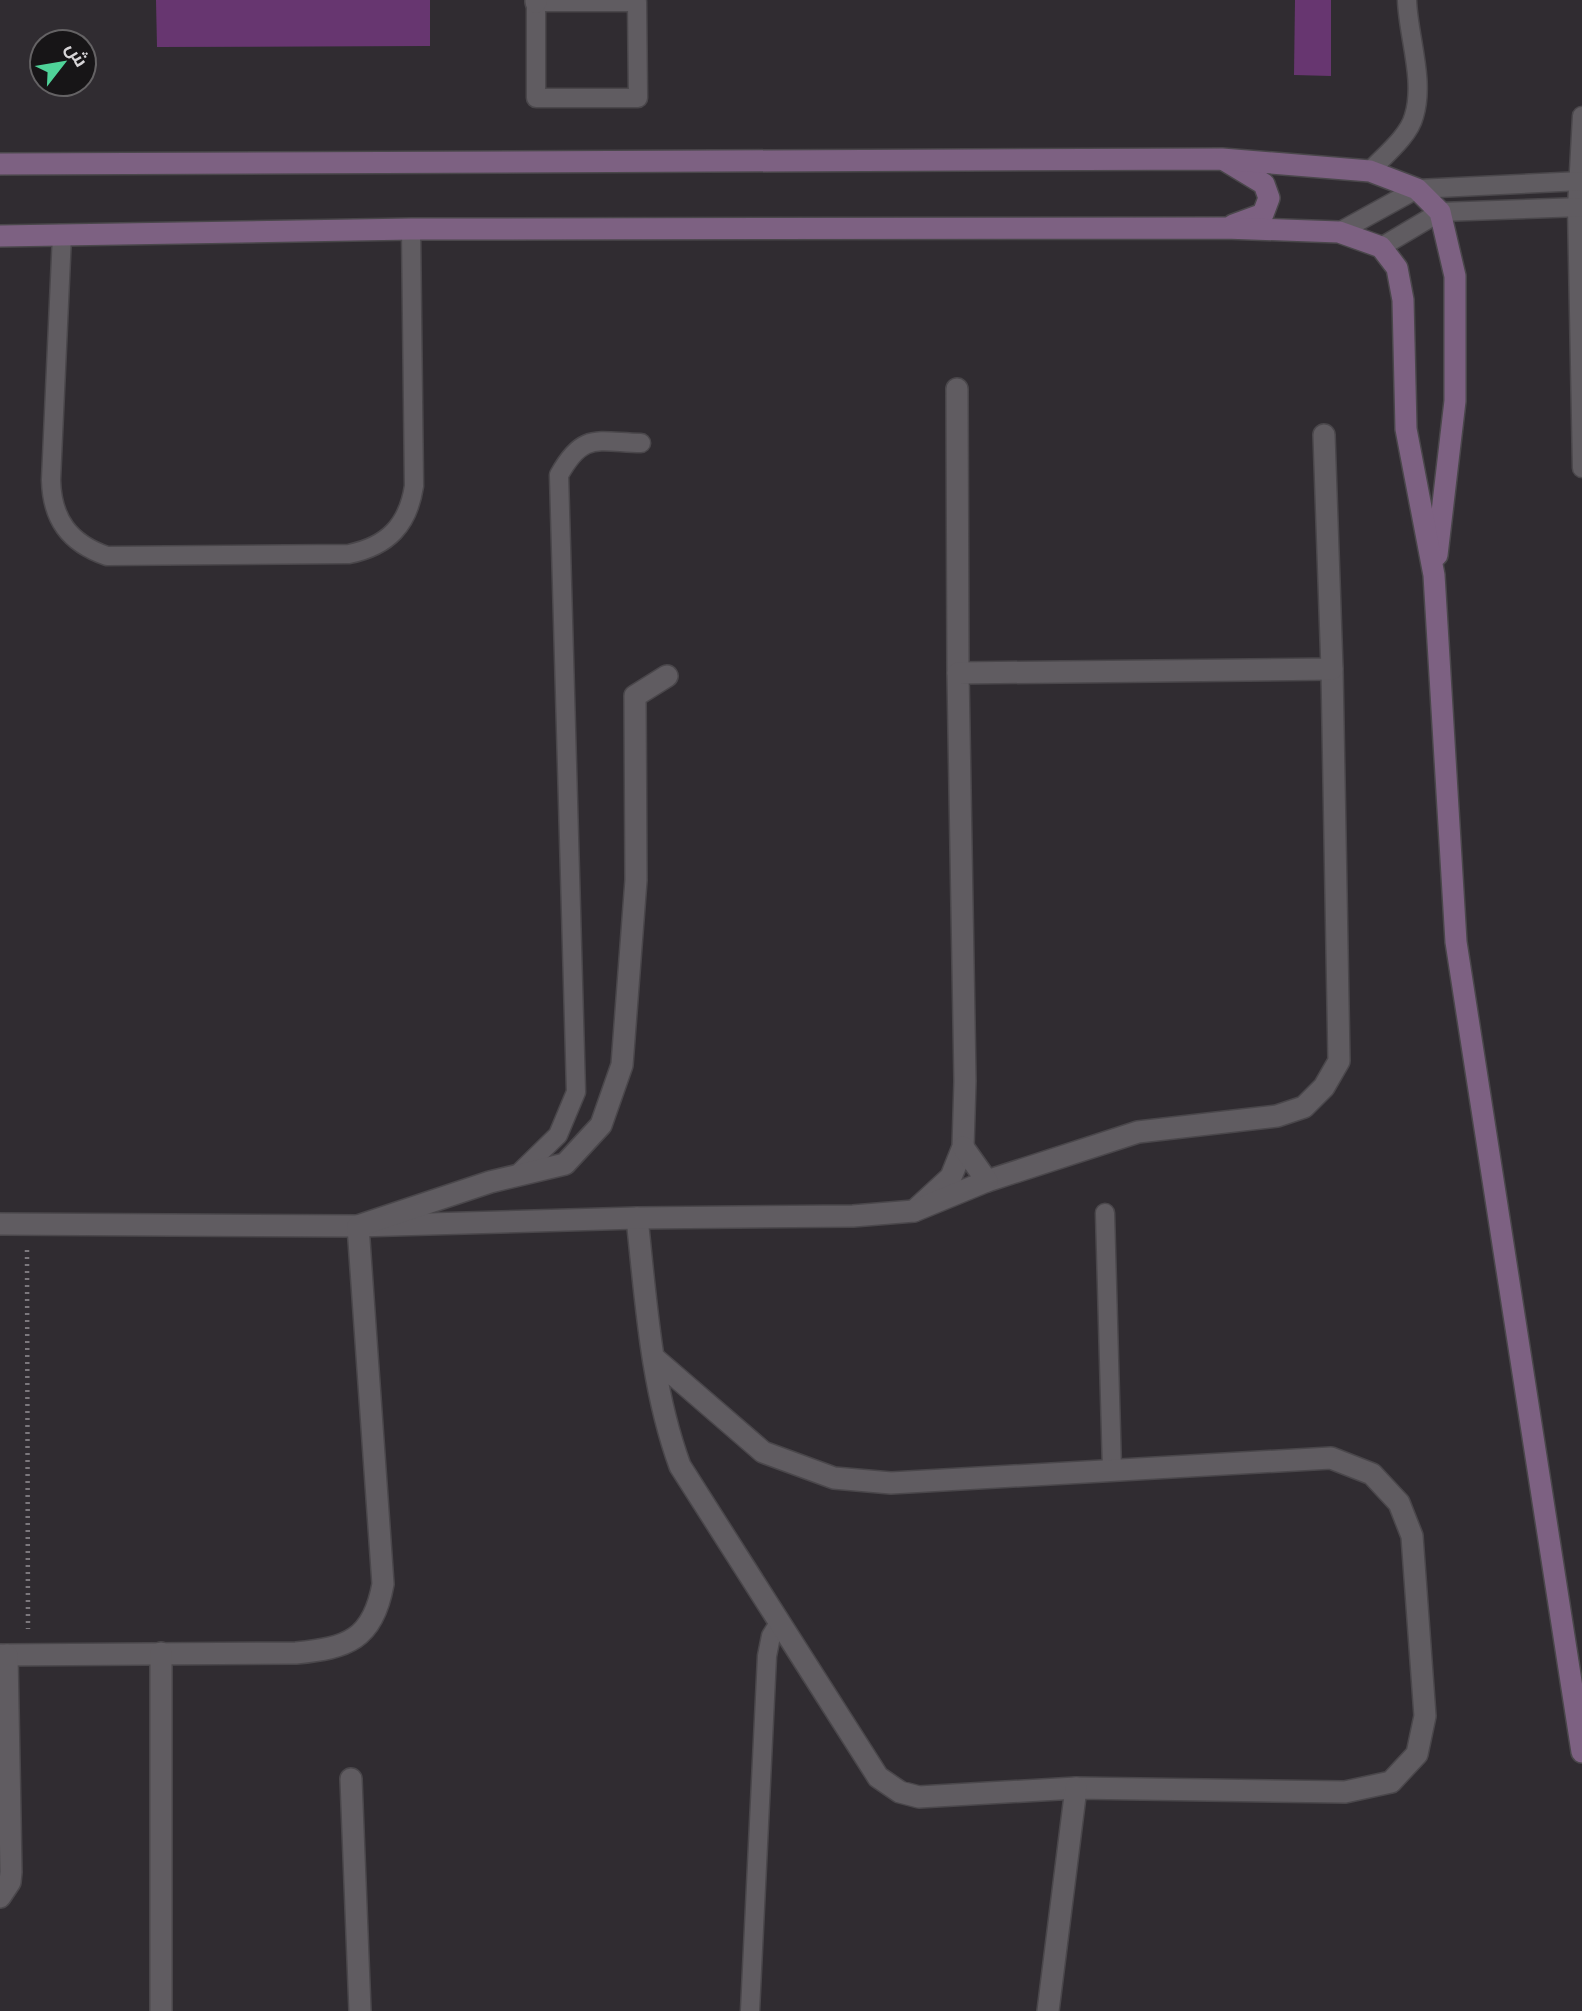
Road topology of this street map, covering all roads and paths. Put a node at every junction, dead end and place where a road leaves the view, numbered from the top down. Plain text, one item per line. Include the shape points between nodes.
1 (1407, 0) edge
2 (536, 1) edge
3 (1582, 116) edge
4 (1222, 159) junction
5 (0, 164) edge
6 (1370, 171) junction
7 (1581, 181) edge
8 (1417, 189) junction
9 (1580, 207) edge
10 (1440, 212) junction
11 (1225, 228) junction
12 (411, 229) junction
13 (1339, 232) junction
14 (62, 235) junction
15 (0, 236) edge
16 (1381, 247) junction
17 (957, 389) dead end
18 (1324, 435) dead end
19 (641, 443) dead end
20 (1581, 443) edge
21 (1582, 468) edge
22 (1434, 575) junction
23 (1332, 668) junction
24 (958, 673) junction
25 (667, 676) dead end
26 (963, 1147) junction
27 (515, 1177) junction
28 (987, 1181) junction
29 (914, 1211) junction
30 (1105, 1213) dead end
31 (636, 1218) junction
32 (0, 1224) edge
33 (27, 1224) junction
34 (358, 1226) junction
35 (653, 1357) junction
36 (1112, 1470) junction
37 (779, 1623) junction
38 (161, 1653) junction
39 (12, 1655) edge
40 (1582, 1752) edge
41 (352, 1779) dead end
42 (1076, 1788) junction
43 (0, 1897) edge
44 (161, 2011) edge
45 (360, 2011) edge
46 (750, 2011) edge
47 (1048, 2011) edge

1 - 6 lane via 1417,83 1414,117
2 - 2 lane via 637,2 638,98 537,98
3 - 7 lane
4 - 5 street
4 - 6 street
4 - 11 street via 1264,184 1269,198 1263,214
6 - 8 street
7 - 8 lane
7 - 9 lane
8 - 10 street
8 - 13 lane
9 - 10 lane
9 - 20 lane
10 - 16 lane
10 - 22 street via 1455,276 1455,401
11 - 12 street
11 - 13 street
12 - 14 street
12 - 14 lane via 411,506 388,540 349,554 117,557 87,549 70,536 51,500
13 - 16 street
14 - 15 street
16 - 22 street via 1397,268 1403,300 1406,429
17 - 24 street
18 - 23 street
19 - 27 lane via 591,442 572,451 559,475 576,1092 558,1135
20 - 21 lane
22 - 40 street via 1455,942
23 - 24 street
23 - 28 street via 1339,1061 1324,1087 1304,1107 1277,1116 1138,1132
24 - 26 street
25 - 27 street via 635,696 636,880 622,1065 601,1125 565,1164
26 - 28 street
26 - 29 street via 951,1177
27 - 34 street
28 - 29 street
29 - 31 street
30 - 36 lane
31 - 34 street
31 - 35 street
32 - 33 street
33 - 34 street
33 - 39 path
34 - 38 street via 383,1584 379,1605 364,1632 335,1649
35 - 36 street via 763,1452 834,1478 891,1483
35 - 37 street via 680,1466
36 - 42 street via 1331,1458 1372,1474 1399,1503 1412,1536 1425,1716 1417,1754 1391,1782 1345,1792
37 - 42 street via 864,1758 878,1777 900,1791 919,1797
37 - 46 lane via 767,1656
38 - 39 street
38 - 44 street
39 - 43 street via 11,1872
41 - 45 street
42 - 47 street

